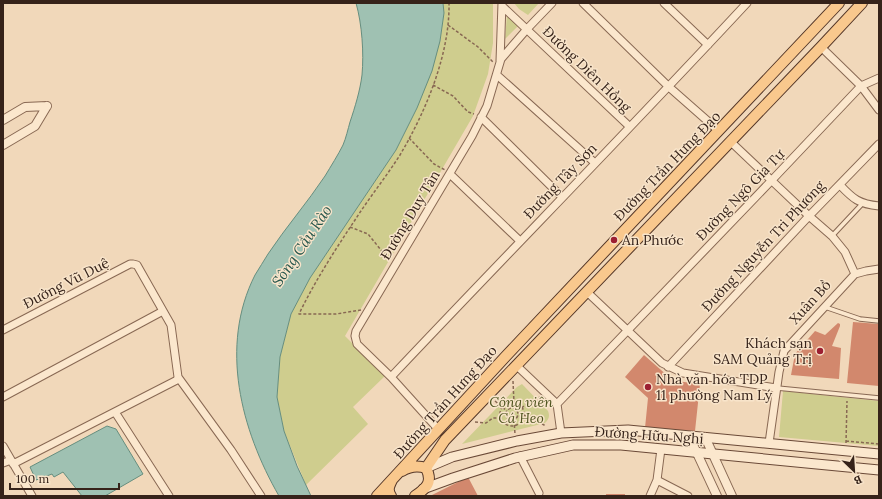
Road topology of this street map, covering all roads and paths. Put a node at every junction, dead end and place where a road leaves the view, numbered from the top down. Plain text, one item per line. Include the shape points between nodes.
1 (449, 3) edge
2 (552, 3) edge
3 (583, 3) edge
4 (664, 3) edge
5 (747, 3) edge
6 (839, 3) edge
7 (862, 3) edge
8 (502, 4) edge
9 (448, 25) junction
10 (527, 29) junction
11 (809, 36) junction
12 (708, 45) junction
13 (821, 47) junction
14 (500, 64) junction
15 (497, 75) junction
16 (879, 78) edge
17 (433, 84) junction
18 (861, 86) junction
19 (669, 87) junction
20 (879, 110) edge
21 (481, 117) junction
22 (3, 120) edge
23 (630, 127) junction
24 (719, 131) junction
25 (409, 138) junction
26 (731, 142) junction
27 (879, 144) edge
28 (3, 145) edge
29 (595, 164) junction
30 (450, 174) junction
31 (772, 180) junction
32 (840, 184) junction
33 (562, 197) junction
34 (862, 204) junction
35 (879, 206) edge
36 (808, 216) junction
37 (350, 227) junction
38 (832, 236) junction
39 (520, 241) junction
40 (397, 262) junction
41 (879, 269) edge
42 (855, 274) junction
43 (587, 292) junction
44 (824, 307) junction
45 (370, 308) junction
46 (163, 311) junction
47 (879, 321) edge
48 (3, 330) edge
49 (627, 331) junction
50 (506, 356) junction
51 (517, 366) junction
52 (668, 367) junction
53 (178, 377) junction
54 (391, 377) junction
55 (515, 378) dead end
56 (513, 380) junction
57 (508, 385) dead end
58 (776, 388) junction
59 (847, 394) junction
60 (3, 397) edge
61 (540, 397) dead end
62 (879, 398) edge
63 (494, 400) dead end
64 (514, 403) junction
65 (557, 404) junction
66 (503, 407) junction
67 (522, 408) junction
68 (517, 410) junction
69 (507, 411) junction
70 (115, 412) junction
71 (477, 416) dead end
72 (524, 416) junction
73 (501, 418) junction
74 (514, 420) junction
75 (550, 425) dead end
76 (513, 426) junction
77 (546, 426) junction
78 (540, 428) dead end
79 (438, 429) junction
80 (521, 433) dead end
81 (561, 433) junction
82 (689, 436) junction
83 (705, 437) junction
84 (846, 441) junction
85 (769, 443) junction
86 (879, 444) edge
87 (3, 446) edge
88 (661, 449) junction
89 (846, 451) junction
90 (696, 452) junction
91 (712, 453) junction
92 (875, 454) edge
93 (520, 456) junction
94 (12, 462) junction
95 (3, 463) edge
96 (426, 468) junction
97 (867, 468) junction
98 (879, 470) edge
99 (400, 472) junction
100 (392, 480) junction
101 (657, 480) junction
102 (419, 493) edge
103 (539, 493) dead end
104 (32, 496) edge
105 (168, 496) edge
106 (261, 496) edge
107 (377, 496) edge
108 (391, 496) edge
109 (650, 496) edge
110 (688, 496) edge
111 (717, 496) edge
112 (732, 496) edge

1 - 9 path
2 - 10 street, Đường Duy Tân
3 - 19 street
4 - 12 street
5 - 12 street, Đường Tây Sơn
6 - 11 main road, Đường Trần Hưng Đạo
7 - 13 main road, Đường Trần Hưng Đạo
8 - 10 street, Đường Diên Hồng
8 - 14 street
9 - 14 path
9 - 17 path
10 - 14 street, Đường Duy Tân via 501,59
10 - 23 street, Đường Diên Hồng
11 - 13 main road
11 - 24 main road, Đường Trần Hưng Đạo
12 - 19 street, Đường Tây Sơn
13 - 18 street
13 - 26 main road, Đường Trần Hưng Đạo
14 - 15 street, Đường Duy Tân
15 - 21 street, Đường Duy Tân
15 - 29 street
16 - 18 street, Đường Ngô Gia Tự
17 - 21 path via 453,96 468,112
17 - 25 path
18 - 20 street
18 - 31 street, Đường Ngô Gia Tự
19 - 23 street, Đường Tây Sơn
19 - 24 street
21 - 30 street, Đường Duy Tân
21 - 33 street
22 - 28 street via 25,107 47,106 35,126
23 - 29 street, Đường Tây Sơn
24 - 26 main road
24 - 50 main road, Đường Trần Hưng Đạo
25 - 30 path via 434,164
25 - 37 path
26 - 31 street
26 - 43 main road, Đường Trần Hưng Đạo
27 - 32 street, Đường Nguyễn Tri Phương
29 - 33 street, Đường Tây Sơn
30 - 39 street
30 - 40 street, Đường Duy Tân
31 - 36 street
31 - 49 street, Đường Ngô Gia Tự
32 - 34 street via 851,197
32 - 36 street, Đường Nguyễn Tri Phương
33 - 39 street, Đường Tây Sơn
34 - 35 street
34 - 38 lane
36 - 38 street
36 - 52 street, Đường Nguyễn Tri Phương
37 - 40 path via 368,234 385,256
37 - 45 path via 315,281 299,314 336,314
38 - 42 street via 845,252
39 - 54 street, Đường Tây Sơn
40 - 45 street, Đường Duy Tân
41 - 42 street
42 - 44 street, Xuân Bồ
43 - 49 street
43 - 51 main road, Đường Trần Hưng Đạo
44 - 47 lane via 854,317
44 - 58 street, Xuân Bồ via 784,351
45 - 54 street, Đường Duy Tân via 356,331 355,340
46 - 48 street, Đường Vũ Duệ via 140,269 137,265 130,264
46 - 53 street via 171,325
46 - 60 street
49 - 52 street
49 - 65 street, Đường Ngô Gia Tự
50 - 51 main road
50 - 79 main road, Đường Trần Hưng Đạo
51 - 65 street
51 - 96 main road, Đường Trần Hưng Đạo via 445,440
52 - 58 street via 683,373
53 - 70 street via 177,380
53 - 106 street
54 - 79 street, Đường Duy Tân
55 - 56 path
56 - 57 path
56 - 64 path
58 - 59 lane
58 - 85 street, Xuân Bồ
59 - 62 lane
59 - 84 path
61 - 67 path
63 - 66 path
64 - 66 path
64 - 67 path
65 - 81 street
66 - 69 path
66 - 73 path
67 - 68 path
67 - 72 path
68 - 69 path via 512,408
68 - 74 path via 518,416
69 - 74 path via 508,418
70 - 94 street
70 - 105 street
71 - 73 path via 472,422 486,423 493,418
72 - 76 path via 520,423
72 - 77 path
73 - 76 path via 506,424
74 - 76 path
75 - 77 path
76 - 80 path via 515,434
77 - 78 path
79 - 99 main road, Đường Trần Hưng Đạo
81 - 82 main road, Đường Hữu Nghị via 628,430
81 - 96 main road, Đường Hữu Nghị via 452,457
82 - 83 main road, Đường Hữu Nghị
82 - 90 street
83 - 85 main road, Đường Hữu Nghị
83 - 91 street
84 - 86 path
84 - 89 path
85 - 89 main road, Đường Hữu Nghị
87 - 94 street
88 - 90 main road, Đường Hữu Nghị
88 - 93 main road, Đường Hữu Nghị via 622,445 572,445
88 - 101 street
89 - 92 main road, Đường Hữu Nghị
90 - 91 main road, Đường Hữu Nghị
90 - 111 street
91 - 97 main road, Đường Hữu Nghị
91 - 112 street
92 - 97 main road
93 - 102 main road, Đường Hữu Nghị via 453,478
93 - 103 street
94 - 95 street
94 - 104 street
96 - 99 main road, Đường Trần Hưng Đạo via 416,466
96 - 102 main road via 430,479
97 - 98 main road, Đường Hữu Nghị
99 - 100 main road, Đường Trần Hưng Đạo
100 - 107 main road, Đường Trần Hưng Đạo
100 - 108 main road, Đường Trần Hưng Đạo via 389,486
101 - 109 street
101 - 110 street

